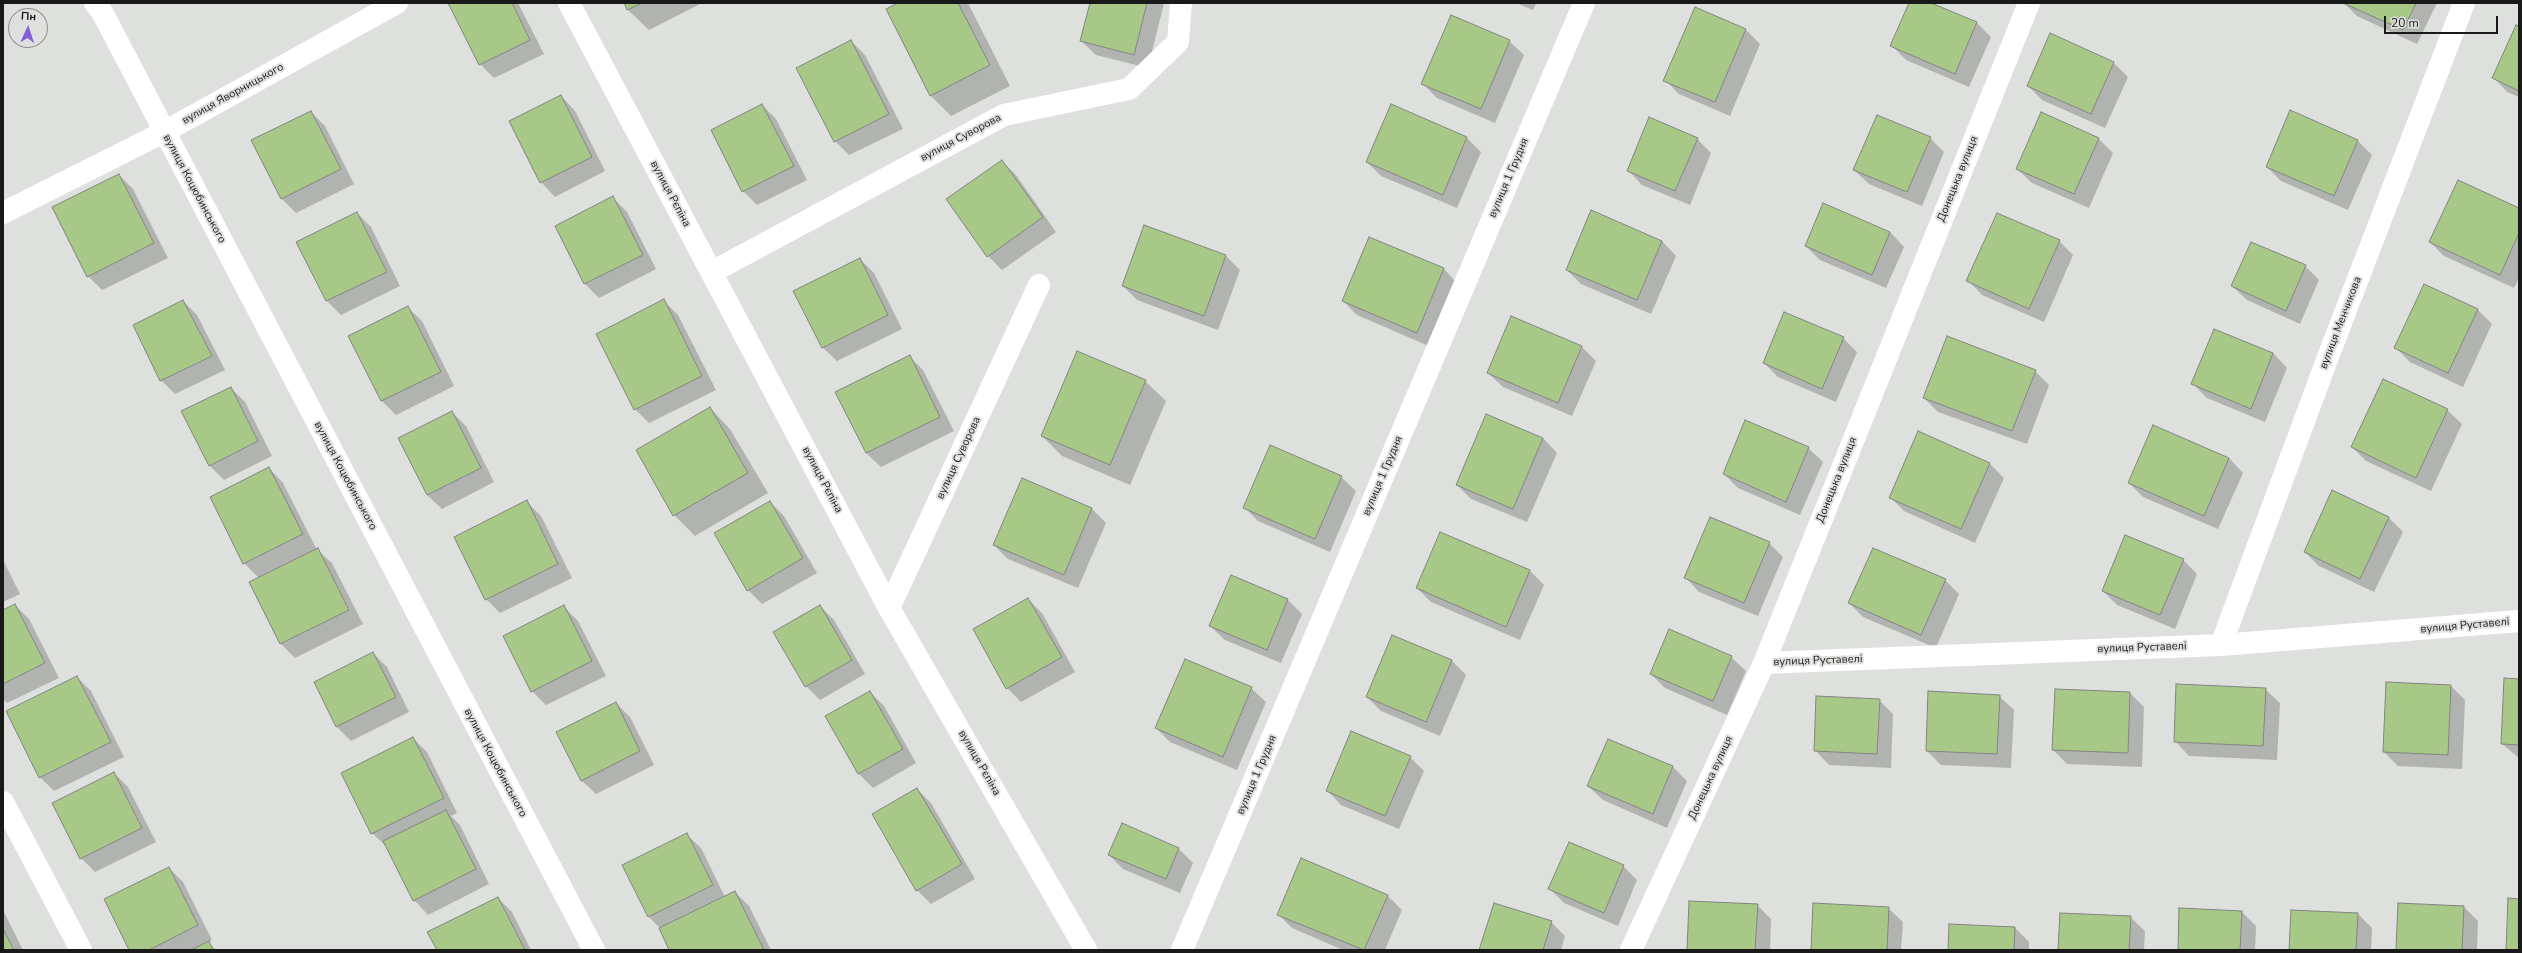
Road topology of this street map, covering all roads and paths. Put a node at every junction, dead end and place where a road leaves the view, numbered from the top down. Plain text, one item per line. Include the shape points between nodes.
1 (95, 3) edge
2 (397, 3) edge
3 (569, 3) edge
4 (1181, 3) edge
5 (1584, 3) edge
6 (2029, 3) edge
7 (2464, 3) edge
8 (164, 132) junction
9 (3, 213) edge
10 (712, 272) junction
11 (1039, 285) dead end
12 (889, 608) junction
13 (2519, 621) edge
14 (2221, 645) junction
15 (1764, 663) junction
16 (3, 802) edge
17 (81, 950) edge
18 (594, 950) edge
19 (1086, 950) edge
20 (1182, 950) edge
21 (1631, 950) edge

1 - 8 street, вулиця Коцюбинського
2 - 8 street, вулиця Яворницького
3 - 10 street, вулиця Рєпіна
4 - 10 street, вулиця Суворова via 1178,42 1129,89 1004,115
5 - 20 street, вулиця 1 Грудня
6 - 15 street, Донецька вулиця
7 - 14 street, вулиця Менчикова via 2325,364
8 - 9 street, вулиця Яворницького
8 - 18 street, вулиця Коцюбинського
10 - 12 street, вулиця Рєпіна
11 - 12 street, вулиця Суворова
12 - 19 street, вулиця Рєпіна
13 - 14 street, вулиця Руставелі
14 - 15 street, вулиця Руставелі
15 - 21 street, Донецька вулиця
16 - 17 street

